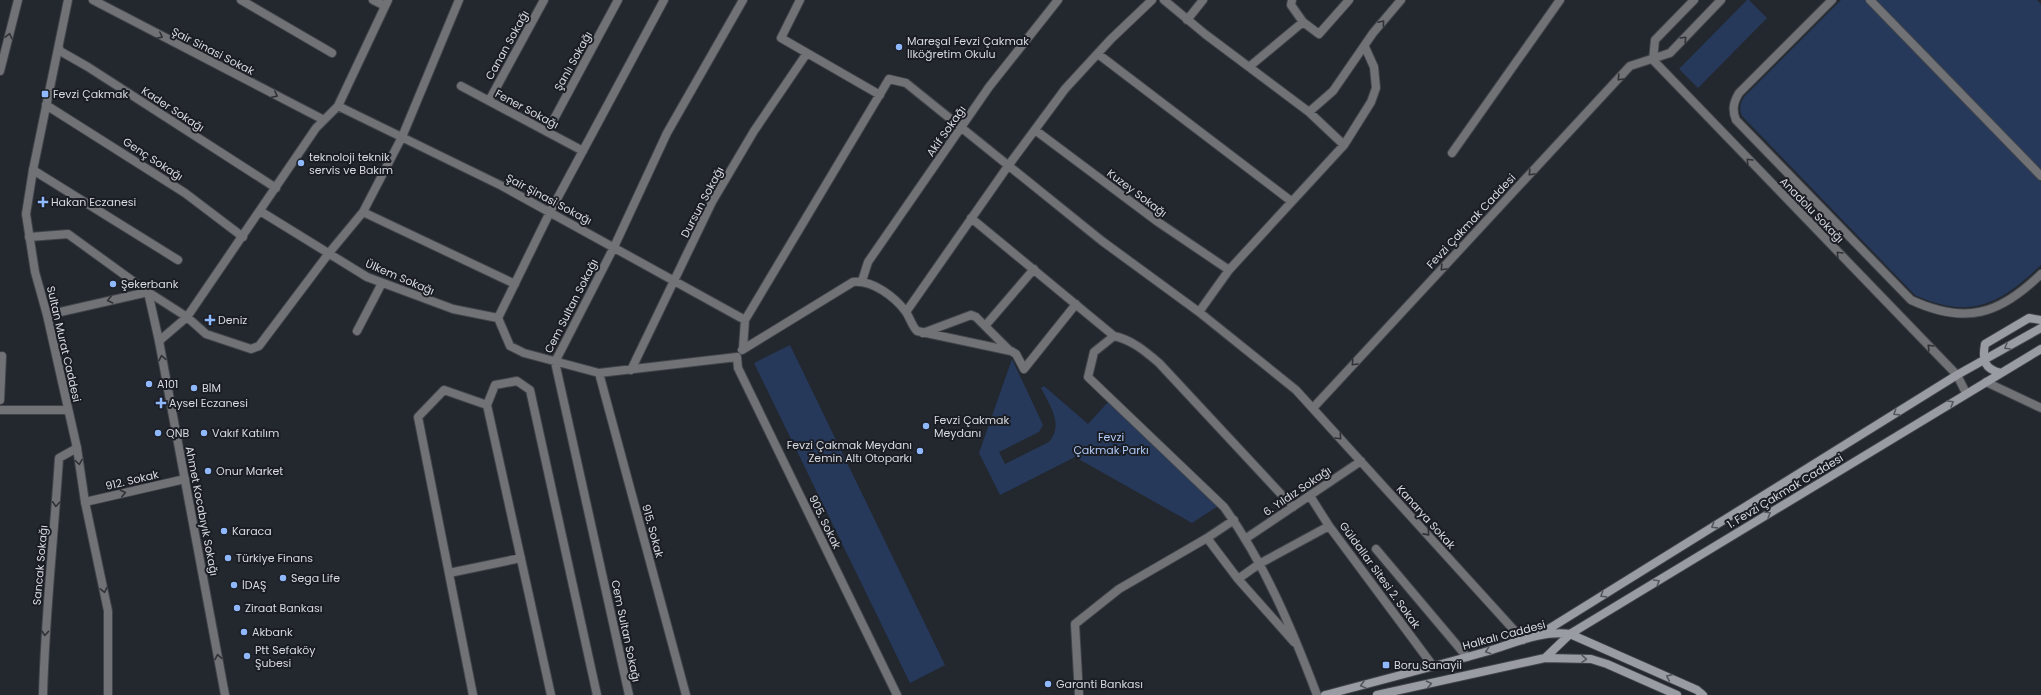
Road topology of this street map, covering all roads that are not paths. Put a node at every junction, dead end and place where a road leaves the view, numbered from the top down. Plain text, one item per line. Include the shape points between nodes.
1 (18, 0) edge
2 (68, 0) edge
3 (93, 0) edge
4 (241, 0) edge
5 (373, 0) edge
6 (459, 0) edge
7 (544, 0) edge
8 (618, 0) edge
9 (664, 0) edge
10 (743, 0) edge
11 (800, 0) edge
12 (1058, 0) edge
13 (1152, 0) edge
14 (1164, 0) edge
15 (1203, 0) edge
16 (1292, 0) edge
17 (1349, 0) edge
18 (1401, 0) edge
19 (1560, 0) edge
20 (1694, 0) edge
21 (1721, 0) edge
22 (1832, 0) edge
23 (1870, 0) edge
24 (386, 3) edge
25 (1187, 20) junction
26 (1303, 22) junction
27 (1365, 47) junction
28 (59, 48) junction
29 (332, 53) dead end
30 (807, 53) junction
31 (1098, 54) junction
32 (1653, 60) junction
33 (1249, 68) junction
34 (0, 71) edge
35 (461, 86) dead end
36 (880, 95) junction
37 (489, 101) junction
38 (46, 105) junction
39 (338, 106) junction
40 (1309, 112) junction
41 (324, 120) junction
42 (961, 128) junction
43 (1035, 130) junction
44 (547, 132) junction
45 (402, 137) junction
46 (1344, 145) junction
47 (583, 151) junction
48 (1452, 153) dead end
49 (1008, 166) junction
50 (33, 170) junction
51 (2041, 176) edge
52 (276, 188) junction
53 (1291, 201) junction
54 (260, 212) junction
55 (363, 212) junction
56 (550, 212) junction
57 (971, 218) junction
58 (29, 237) junction
59 (243, 237) junction
60 (614, 247) junction
61 (329, 254) junction
62 (178, 260) dead end
63 (1034, 269) junction
64 (1229, 270) junction
65 (2041, 274) edge
66 (674, 280) junction
67 (862, 281) junction
68 (382, 283) junction
69 (515, 284) junction
70 (148, 292) junction
71 (1076, 304) junction
72 (906, 312) junction
73 (1199, 312) junction
74 (47, 315) junction
75 (187, 317) junction
76 (498, 318) junction
77 (745, 320) junction
78 (2041, 320) edge
79 (985, 326) junction
80 (2041, 328) edge
81 (357, 331) dead end
82 (923, 334) junction
83 (1114, 336) junction
84 (159, 341) junction
85 (743, 348) junction
86 (2041, 349) edge
87 (1008, 350) junction
88 (2, 356) dead end
89 (738, 357) junction
90 (1983, 360) junction
91 (555, 362) junction
92 (631, 370) junction
93 (599, 373) junction
94 (2001, 373) junction
95 (1957, 375) junction
96 (1986, 382) junction
97 (1966, 393) junction
98 (0, 400) edge
99 (487, 405) junction
100 (1313, 408) junction
101 (2041, 408) edge
102 (0, 410) edge
103 (68, 410) junction
104 (77, 448) junction
105 (1361, 461) junction
106 (185, 479) junction
107 (1310, 496) junction
108 (85, 502) junction
109 (1293, 507) junction
110 (1234, 520) junction
111 (1329, 526) junction
112 (1207, 538) junction
113 (1245, 539) junction
114 (1376, 548) dead end
115 (521, 558) junction
116 (1259, 564) junction
117 (449, 573) junction
118 (1238, 579) junction
119 (1590, 623) junction
120 (1570, 634) junction
121 (1539, 635) junction
122 (1523, 640) junction
123 (1601, 647) junction
124 (1300, 648) junction
125 (1467, 657) junction
126 (1545, 658) junction
127 (1433, 666) junction
128 (43, 695) edge
129 (108, 695) edge
130 (225, 695) edge
131 (473, 695) edge
132 (551, 695) edge
133 (597, 695) edge
134 (629, 695) edge
135 (686, 695) edge
136 (897, 695) edge
137 (1079, 695) edge
138 (1317, 695) edge
139 (1325, 695) edge
140 (1377, 695) edge
141 (1677, 695) edge
142 (1703, 695) edge

34 -> 1 street
2 - 28 street, Sultan Murat Caddesi
3 -> 41 street, Şair Sinasi Sokak
4 - 29 street
5 - 24 street
6 - 45 street
7 - 37 street, Canan Sokağı
8 - 44 street, Şanlı Sokağı
9 - 47 street
10 - 60 street, Cem Sultan Sokağı via 667,133
11 - 30 street via 781,38
12 - 42 street, Akif Sokağı via 989,87
13 - 31 street
14 - 25 street
15 - 25 street
16 - 26 street via 1291,5
17 - 26 street via 1319,34
27 -> 18 street via 1373,33
19 - 48 street
20 - 32 street via 1655,40
32 -> 21 street via 1670,53
22 - 65 street via 1739,93 1734,102 1733,112 1736,120 1911,300 1932,310 1958,315 1977,312 1996,306 2014,296
23 - 51 street
24 - 39 street
25 - 33 street
26 - 33 street
27 - 40 street via 1333,91
27 - 46 street via 1374,67 1376,88 1371,102
28 - 38 street, Sultan Murat Caddesi
28 - 52 street, Kader Sokağı
30 - 36 street
30 - 66 street, Dursun Sokağı via 754,131 712,202
31 - 43 street via 1065,89
31 - 53 street
95 -> 32 street, Anadolu Sokağı
32 -> 100 street, Fevzi Çakmak Caddesi via 1630,66
33 - 40 street
35 - 37 street, Fener Sokağı
36 - 42 street, Kanarya Sokak via 889,80 906,83
36 - 77 street
37 - 44 street, Fener Sokağı
38 - 50 street, Sultan Murat Caddesi
38 - 59 street, Genç Sokağı via 185,193
39 - 41 street
39 - 45 street, Şair Şinasi Sokağı
40 - 46 street
41 - 52 street
42 - 49 street, Kanarya Sokak
42 - 67 street, Akif Sokağı via 868,262
43 - 49 street
43 - 64 street, Kuzey Sokağı via 1158,222
44 - 47 street, Fener Sokağı
45 - 55 street
45 - 56 street, Şair Şinasi Sokağı
46 - 53 street
47 - 56 street
49 - 57 street
49 - 73 street, Kanarya Sokak via 1102,242
50 - 58 street, Sultan Murat Caddesi via 26,214
50 - 62 street
52 - 54 street
53 - 64 street
54 - 59 street
54 - 61 street, Ülkem Sokağı
55 - 61 street
55 - 69 street
56 - 60 street, Şair Şinasi Sokağı
56 - 69 street
57 - 63 street
57 - 72 street
58 - 70 street via 68,234
58 - 74 street, Sultan Murat Caddesi via 35,272
59 - 75 street
60 - 66 street, Şair Şinasi Sokağı
60 - 91 street, Cem Sultan Sokağı
61 - 68 street, Ülkem Sokağı
61 - 75 street via 259,346 251,349 206,334
63 - 71 street
63 - 79 street
64 - 73 street
66 - 77 street, Şair Şinasi Sokağı
66 - 92 street, Dursun Sokağı
67 - 72 street via 885,293
67 - 85 street via 854,282
68 - 76 street, Ülkem Sokağı via 452,309
68 - 81 street
69 - 76 street
70 -> 74 street
70 - 75 street
70 - 84 street, Ahmet Kocabıyık Sokağı
71 - 83 street
71 - 87 street via 1024,369 1016,354
72 - 82 street via 915,330
73 - 100 street, Kanarya Sokak via 1296,390
74 - 103 street, Sultan Murat Caddesi
75 - 84 street
76 - 91 street via 510,346
77 - 85 street
78 - 90 main road via 2029,318 1985,344
79 - 82 street via 969,314
79 - 87 street
80 -> 90 main road
82 - 87 street
83 - 109 street via 1130,341 1159,363
83 - 110 street via 1094,352 1088,377 1224,507
106 -> 84 street, Ahmet Kocabıyık Sokağı
85 - 89 street
86 - 94 main road, 1. Fevzi Çakmak Caddesi
88 - 98 street
89 - 92 street
89 - 136 street, 905. Sokak via 738,368
90 - 94 main road via 1986,366
90 - 95 main road
91 - 93 street
91 - 134 street, Cem Sultan Sokağı
92 - 93 street
93 - 135 street, 915. Sokak
94 - 96 main road, 1. Fevzi Çakmak Caddesi
95 - 97 street, Anadolu Sokağı
95 -> 121 main road
96 - 97 main road, 1. Fevzi Çakmak Caddesi
96 - 101 street
119 -> 97 main road, 1. Fevzi Çakmak Caddesi
99 - 115 street
99 - 117 street via 444,390 418,417
99 - 133 street via 495,385 517,381 530,390
100 -> 105 street, Kanarya Sokak
102 - 103 street
103 - 104 street, Sultan Murat Caddesi
104 -> 108 street, Sultan Murat Caddesi
104 -> 128 street, Sancak Sokağı via 59,458 44,645
105 - 107 street, 6. Yıldız Sokağı
105 -> 122 street, Kanarya Sokak
108 -> 106 street, 912. Sokak
130 -> 106 street, Ahmet Kocabıyık Sokağı
107 - 109 street, 6. Yıldız Sokağı
107 - 111 street, Güldallar Sitesi 2. Sokak
108 -> 129 street, Sultan Murat Caddesi via 108,611
109 - 113 street, 6. Yıldız Sokağı
110 - 112 street
110 - 113 street
111 - 116 street
111 - 127 street, Güldallar Sitesi 2. Sokak
112 - 118 street
112 - 137 street via 1119,589 1075,624
113 - 116 street
114 - 125 street
115 - 117 street
115 - 132 street
116 - 118 street
116 - 124 street via 1273,588
117 - 131 street
118 - 124 street
119 - 120 main road, 1. Fevzi Çakmak Caddesi
119 - 123 main road via 1586,634
120 - 121 main road, Halkalı Caddesi via 1558,632
120 - 123 main road, Halkalı Caddesi
120 - 126 main road, 1. Fevzi Çakmak Caddesi
121 - 122 main road, Halkalı Caddesi
122 -> 125 main road, Halkalı Caddesi
142 -> 123 main road, Halkalı Caddesi
124 - 138 street
125 - 127 main road, Halkalı Caddesi
140 -> 126 main road
126 -> 141 main road via 1591,659
127 -> 139 main road, Halkalı Caddesi

